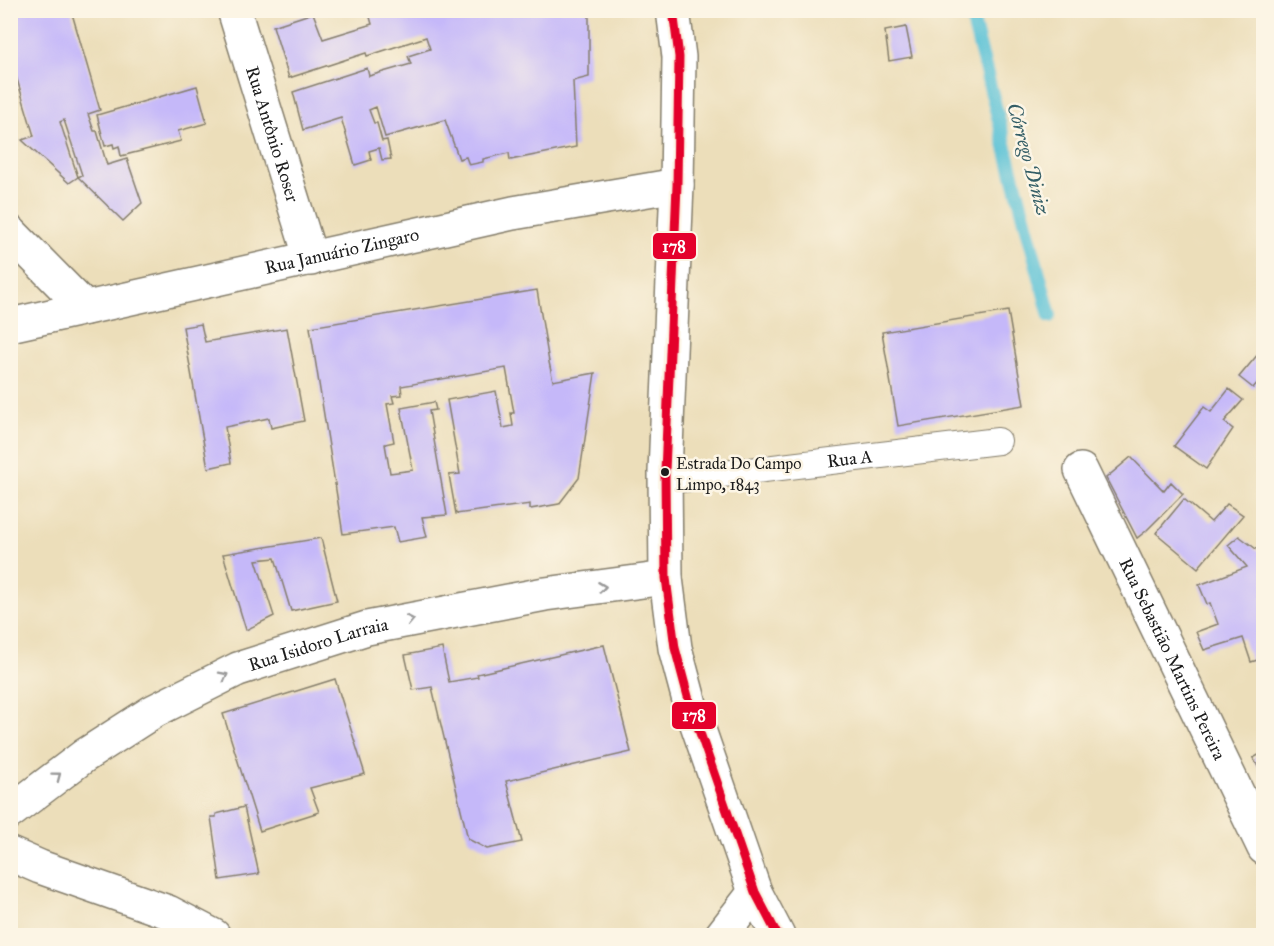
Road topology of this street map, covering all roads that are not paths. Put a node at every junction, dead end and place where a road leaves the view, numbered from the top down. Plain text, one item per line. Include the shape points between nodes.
1 (234, 10) edge
2 (673, 10) edge
3 (677, 185) junction
4 (10, 232) edge
5 (311, 258) junction
6 (85, 308) junction
7 (10, 325) edge
8 (998, 441) dead end
9 (1081, 470) dead end
10 (665, 481) junction
11 (666, 578) junction
12 (10, 812) edge
13 (1263, 848) edge
14 (10, 854) edge
15 (755, 892) junction
16 (214, 936) edge
17 (721, 936) edge
18 (778, 936) edge

1 - 5 street, Rua Antônio Roser
2 - 3 street via 679,57
3 - 5 street, Rua Januário Zingaro via 513,213
3 - 10 street
4 - 6 street
5 - 6 street, Rua Januário Zingaro
6 - 7 street, Rua Januário Zingaro
8 - 10 lane, Rua A
9 - 13 street, Rua Sebastião Martins Pereira
10 - 11 street
12 -> 11 street, Rua Isidoro Larraia via 84,756 144,718 238,669 367,628 544,594
11 - 15 street via 675,648 690,704
14 - 16 street via 168,912
15 - 17 street
15 - 18 street

